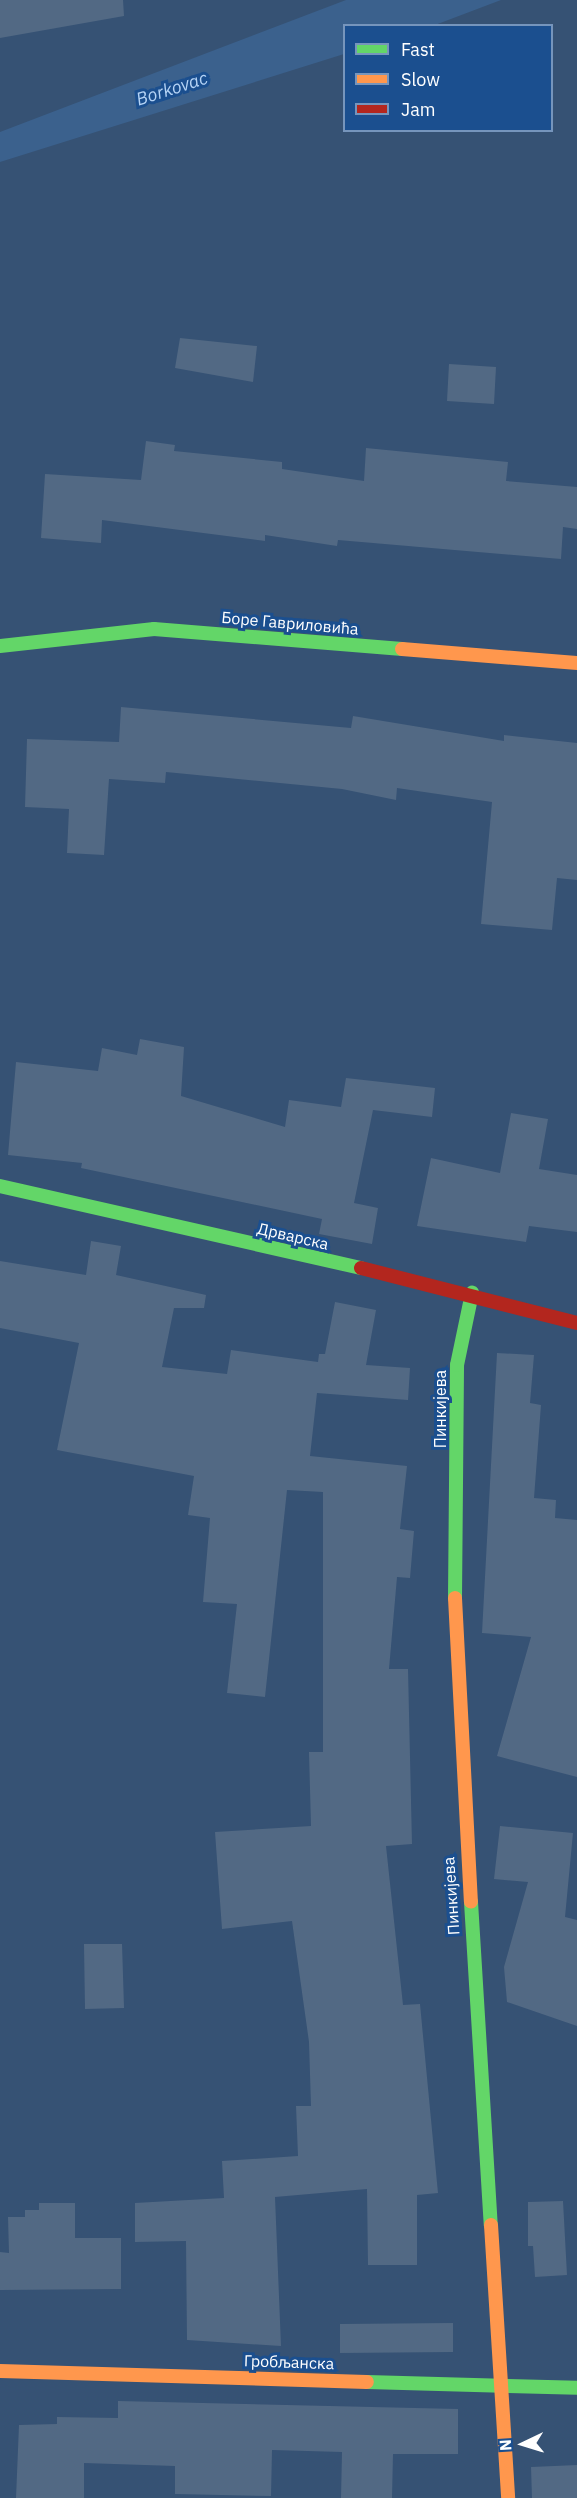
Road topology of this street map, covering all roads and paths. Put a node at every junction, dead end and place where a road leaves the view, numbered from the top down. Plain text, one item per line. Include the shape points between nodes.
1 (0, 646) edge
2 (577, 663) edge
3 (0, 1186) edge
4 (472, 1293) junction
5 (577, 1323) edge
6 (0, 2371) edge
7 (500, 2385) junction
8 (577, 2388) edge
9 (508, 2498) edge

1 - 2 street, Боре Гавриловића via 154,629
3 - 4 street, Дрварска
4 - 5 street, Дрварска
4 - 7 street, Пинкијева via 457,1365 455,1638
6 - 7 street, Гробљанска
7 - 8 street, Гробљанска
7 - 9 street, Пинкијева

